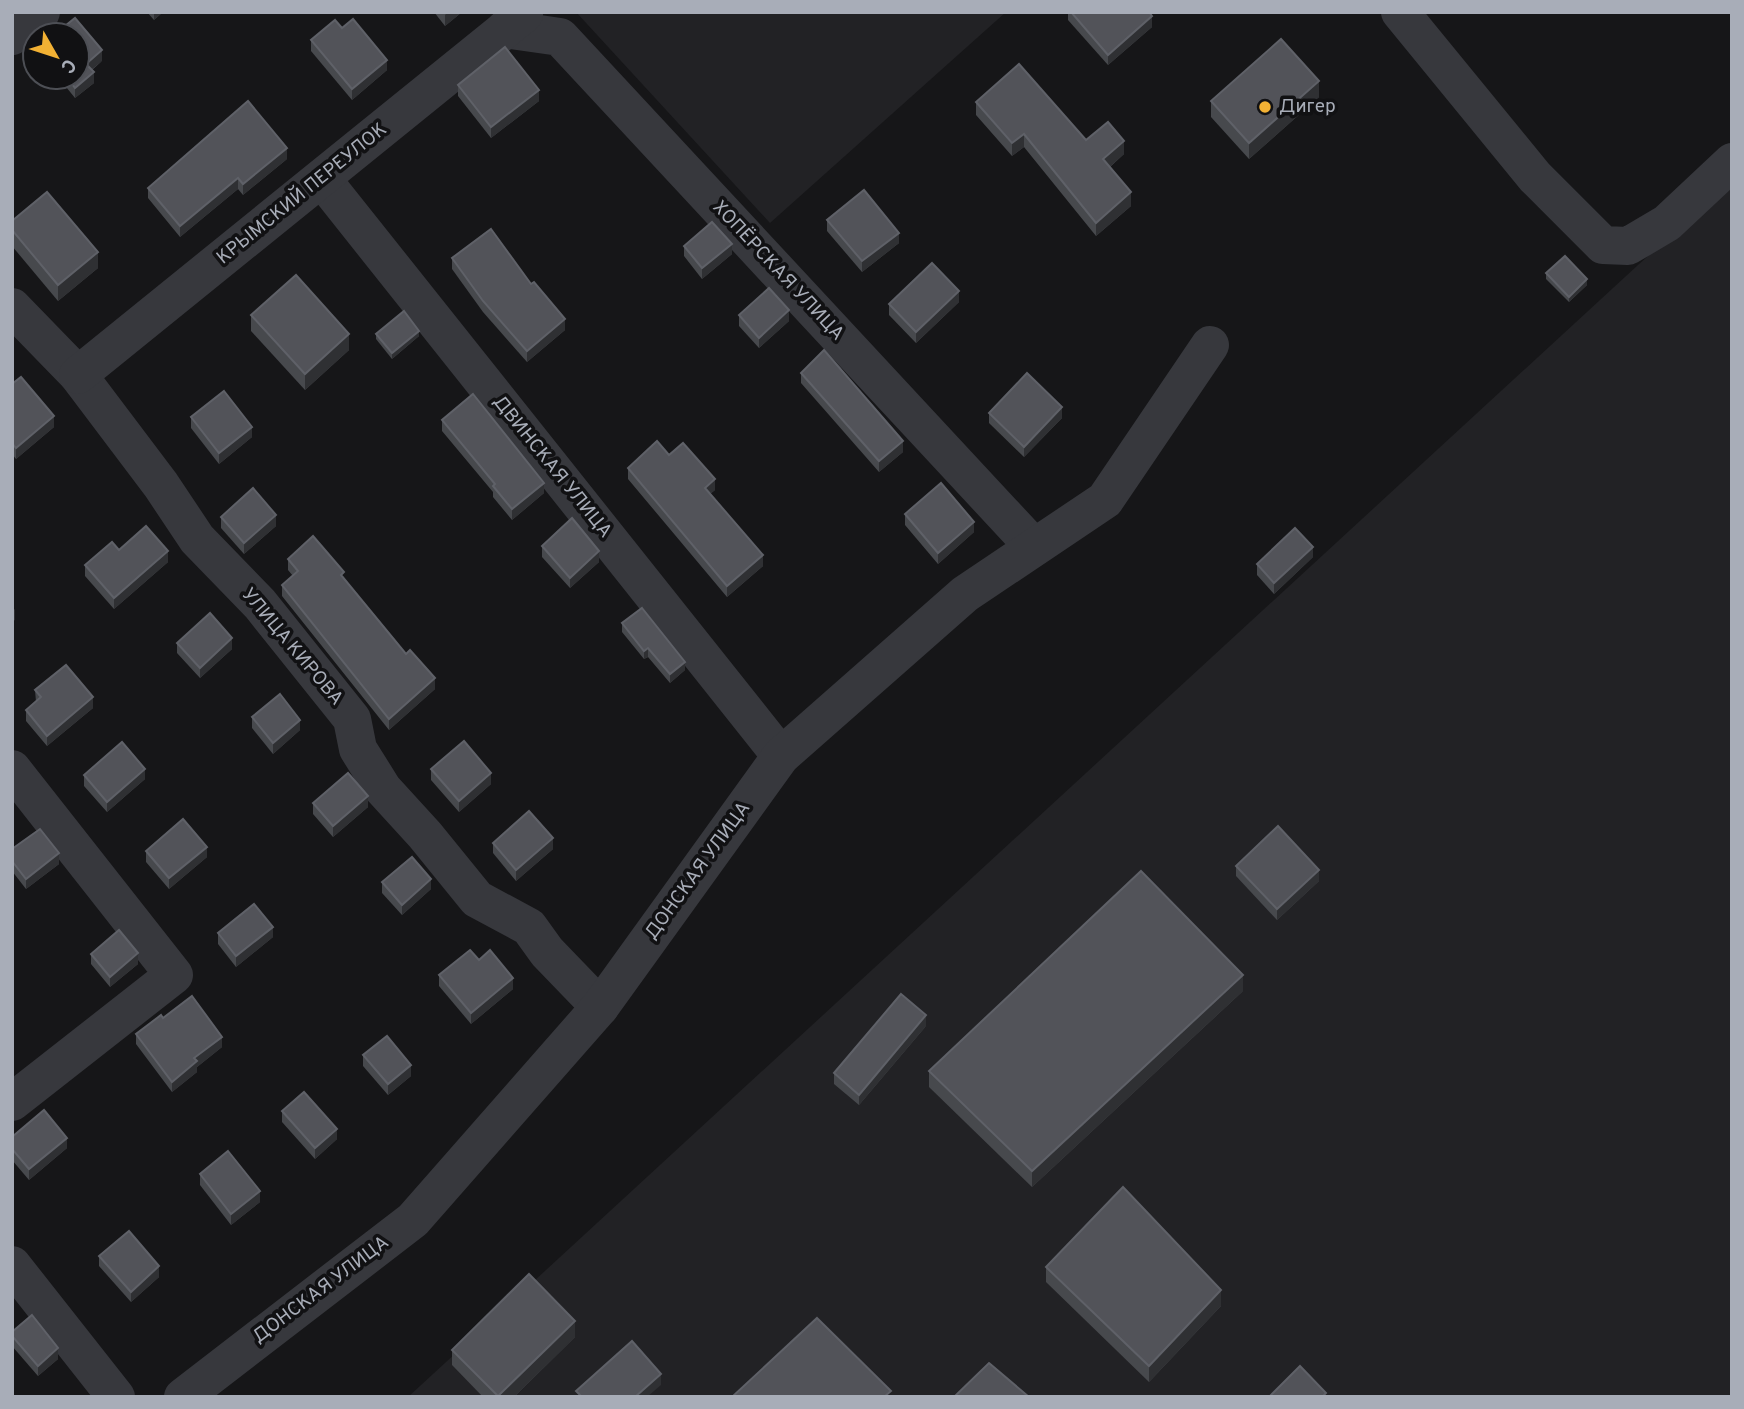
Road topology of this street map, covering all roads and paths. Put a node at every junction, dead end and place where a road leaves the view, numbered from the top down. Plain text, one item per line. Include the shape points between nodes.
1 (41, 12) edge
2 (1400, 12) edge
3 (516, 21) edge
4 (12, 36) edge
5 (1732, 162) edge
6 (322, 179) junction
7 (12, 307) edge
8 (1210, 345) dead end
9 (78, 375) junction
10 (1034, 547) junction
11 (781, 756) junction
12 (12, 769) edge
13 (600, 1007) junction
14 (12, 1102) edge
15 (12, 1265) edge
16 (116, 1397) edge
17 (183, 1397) edge

1 - 4 street
2 - 5 street via 1535,177 1603,245 1628,246 1667,223
3 - 6 street, КРЫМСКИЙ ПЕРЕУЛОК
3 - 10 street, ХОПЁРСКАЯ УЛИЦА via 560,37
6 - 9 street, КРЫМСКИЙ ПЕРЕУЛОК
6 - 11 street, ДВИНСКАЯ УЛИЦА
7 - 9 street, УЛИЦА КИРОВА
8 - 10 street, ДОНСКАЯ УЛИЦА via 1105,500
9 - 13 street, УЛИЦА КИРОВА via 197,539 260,604 352,719 358,750 383,789 477,900 529,927
10 - 11 street, ДОНСКАЯ УЛИЦА via 965,594
11 - 13 street, ДОНСКАЯ УЛИЦА
12 - 14 street via 174,975
13 - 17 street, ДОНСКАЯ УЛИЦА via 413,1220
15 - 16 street

